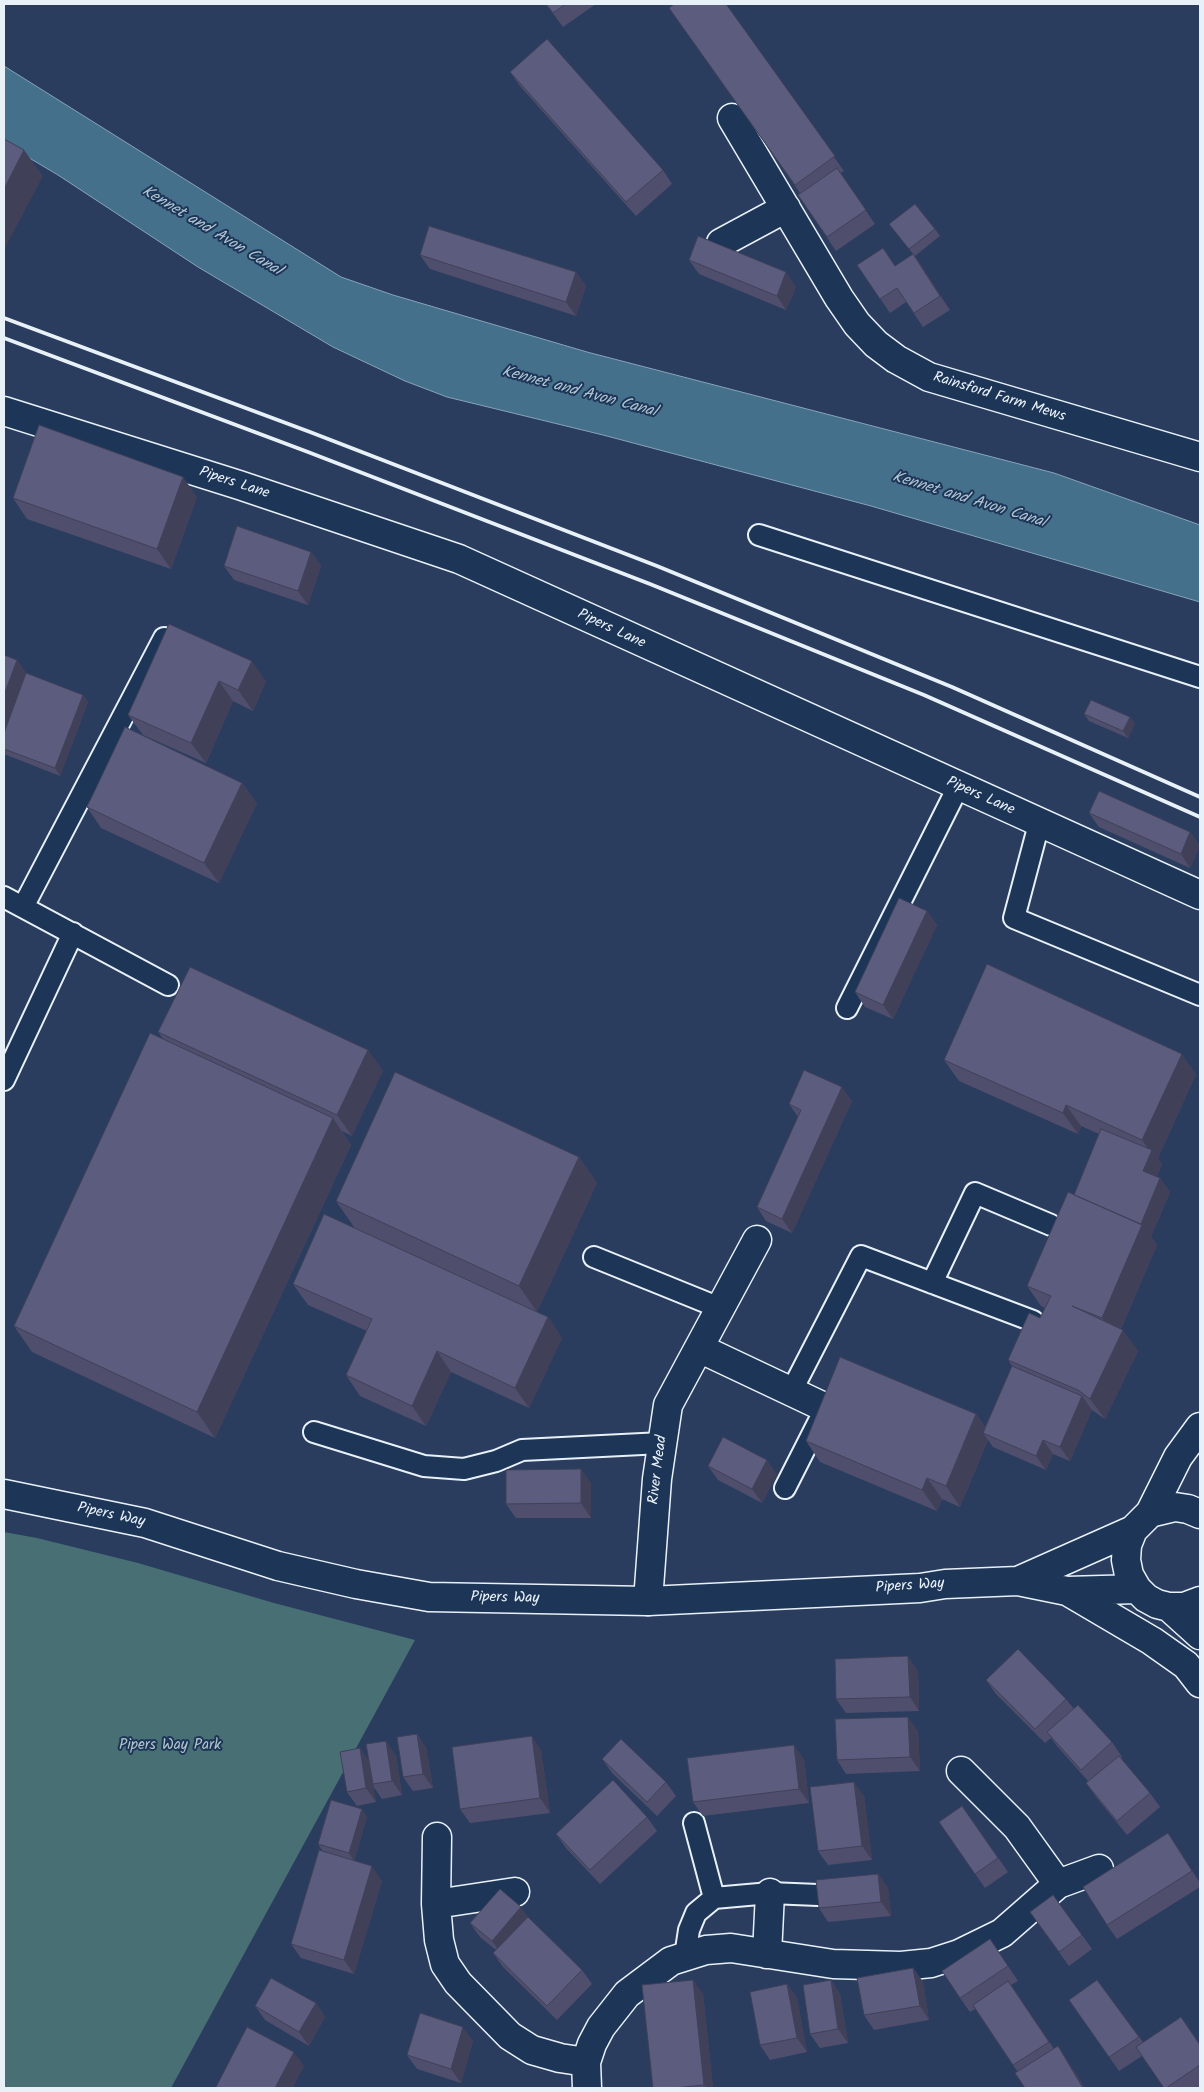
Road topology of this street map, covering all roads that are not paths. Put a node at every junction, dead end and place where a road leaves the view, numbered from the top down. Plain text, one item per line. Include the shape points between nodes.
1 (732, 118) dead end
2 (786, 208) junction
3 (721, 243) edge
4 (4, 411) edge
5 (1200, 457) edge
6 (759, 535) dead end
7 (164, 638) edge
8 (1200, 677) edge
9 (958, 787) junction
10 (1039, 824) junction
11 (1200, 895) edge
12 (4, 897) edge
13 (24, 907) junction
14 (73, 934) junction
15 (168, 984) dead end
16 (1200, 995) edge
17 (847, 1008) dead end
18 (4, 1080) edge
19 (1051, 1225) edge
20 (757, 1240) dead end
21 (594, 1257) dead end
22 (932, 1283) junction
23 (720, 1308) junction
24 (1034, 1322) edge
25 (698, 1348) junction
26 (791, 1392) junction
27 (826, 1408) joint
28 (1200, 1427) edge
29 (314, 1432) dead end
30 (662, 1443) junction
31 (785, 1488) dead end
32 (4, 1494) edge
33 (1200, 1514) edge
34 (1142, 1522) junction
35 (1018, 1581) junction
36 (1137, 1589) junction
37 (1067, 1591) junction
38 (648, 1601) junction
39 (1200, 1601) edge
40 (1169, 1607) junction
41 (1200, 1636) edge
42 (1200, 1683) edge
43 (961, 1771) dead end
44 (694, 1823) dead end
45 (437, 1837) dead end
46 (1099, 1869) dead end
47 (1058, 1884) junction
48 (515, 1892) dead end
49 (770, 1893) junction
50 (818, 1896) edge
51 (714, 1898) junction
52 (436, 1904) junction
53 (767, 1954) junction
54 (685, 1956) junction
55 (586, 2075) edge

1 - 2 street, Rainsford Farm Mews
2 - 3 street
2 - 5 street, Rainsford Farm Mews via 857,324 896,359 928,377
4 - 9 street, Pipers Lane via 239,485 459,560
6 - 8 lane
7 - 13 lane
9 - 10 street, Pipers Lane
9 - 17 lane
10 - 11 street, Pipers Lane
10 - 16 lane via 1014,918
12 - 13 lane
13 - 14 lane
14 - 15 lane
14 - 18 lane
19 - 22 lane via 975,1193
20 - 23 street, River Mead
21 - 23 lane
22 - 24 lane
22 - 26 lane via 861,1256
23 - 25 street, River Mead
25 - 26 street
25 - 30 street, River Mead via 668,1405
26 - 27 street
27 - 31 lane
28 - 34 street via 1178,1457
29 - 30 lane via 424,1466 464,1469 522,1450
30 - 38 street, River Mead
32 - 38 street, Pipers Way via 145,1523 278,1566 429,1597
33 - 34 street, Pipers Way via 1175,1507
34 - 35 street, Pipers Way
34 - 36 street via 1127,1544 1129,1575
35 - 37 street, Pipers Way
35 - 38 street, Pipers Way
36 - 37 street, Pipers Way
36 - 40 street via 1146,1598
37 - 42 street via 1152,1640 1186,1665
39 - 40 street
40 - 41 street
43 - 47 street via 1017,1827
44 - 51 lane
45 - 52 street
46 - 47 street
47 - 53 street via 1002,1933 959,1954 931,1963 901,1966 833,1964
48 - 52 street
49 - 50 lane
49 - 51 lane
49 - 53 street
51 - 54 lane via 696,1913 689,1930
52 - 55 street via 445,1964 458,1983 510,2036 532,2050 560,2058
53 - 54 street via 731,1948
54 - 55 street via 671,1961 627,1994 592,2044

